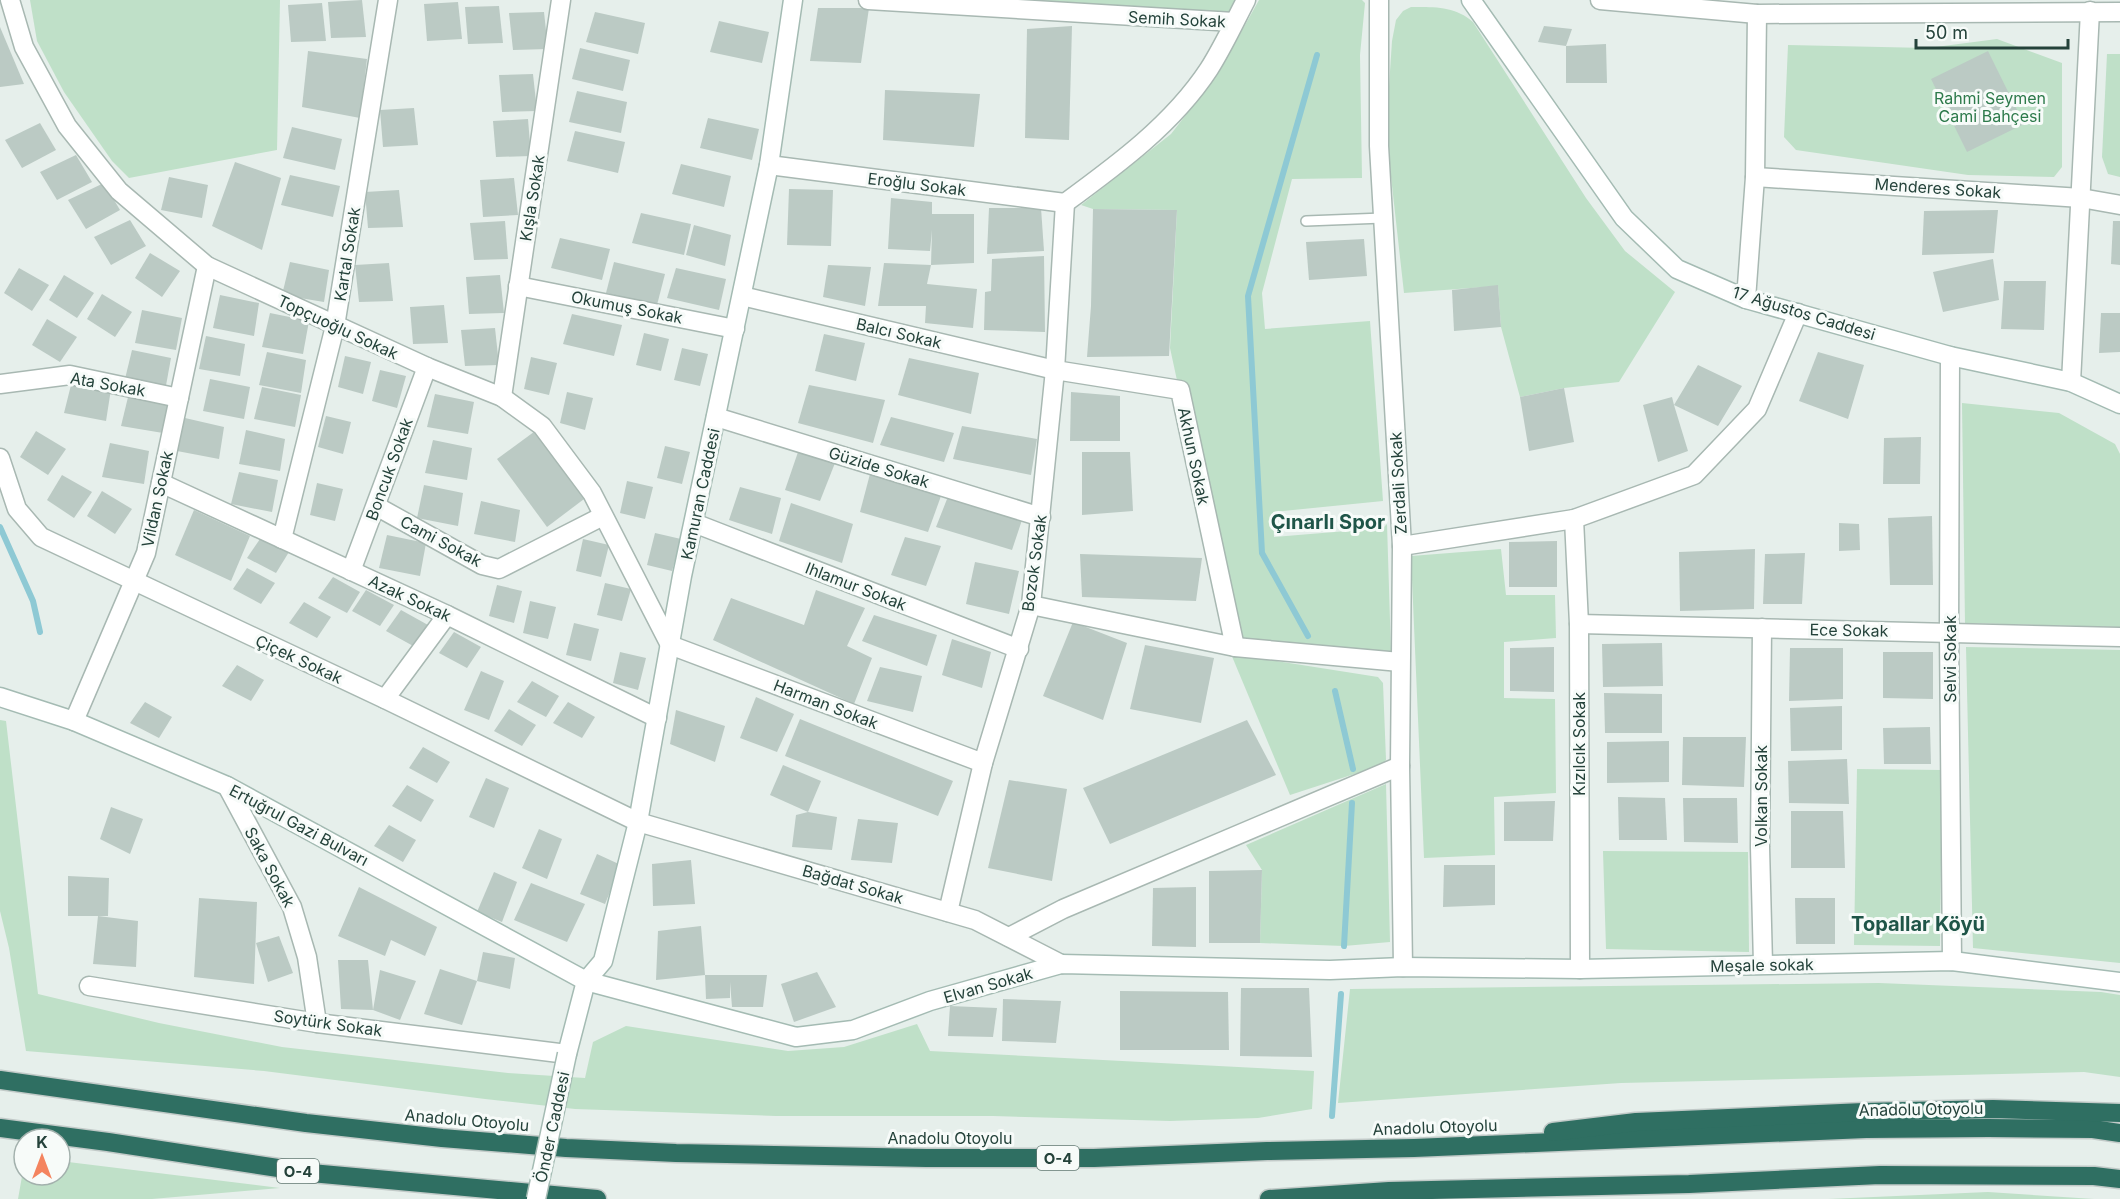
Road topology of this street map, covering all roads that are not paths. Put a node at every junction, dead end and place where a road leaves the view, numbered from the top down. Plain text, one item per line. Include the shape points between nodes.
1 (10, 0) edge
2 (388, 0) edge
3 (561, 0) edge
4 (793, 0) edge
5 (868, 0) edge
6 (1246, 0) edge
7 (1379, 0) edge
8 (1471, 0) edge
9 (1600, 0) edge
10 (1702, 5) edge
11 (2120, 10) edge
12 (2090, 11) junction
13 (1757, 14) junction
14 (1234, 22) junction
15 (769, 165) junction
16 (1755, 177) junction
17 (2081, 198) junction
18 (1065, 204) junction
19 (2120, 205) edge
20 (1383, 218) junction
21 (1306, 221) dead end
22 (207, 266) junction
23 (518, 286) junction
24 (742, 296) junction
25 (1746, 298) junction
26 (1798, 313) junction
27 (335, 326) junction
28 (735, 329) junction
29 (1950, 356) junction
30 (427, 367) junction
31 (1055, 370) junction
32 (2071, 382) junction
33 (0, 384) edge
34 (502, 397) junction
35 (179, 398) junction
36 (2120, 404) edge
37 (716, 417) junction
38 (0, 458) edge
39 (161, 483) junction
40 (376, 506) junction
41 (603, 516) junction
42 (1041, 517) junction
43 (1574, 519) junction
44 (694, 523) junction
45 (282, 539) junction
46 (1402, 546) junction
47 (351, 571) junction
48 (134, 581) junction
49 (1031, 605) junction
50 (447, 615) junction
51 (1579, 624) junction
52 (1762, 628) junction
53 (1949, 632) junction
54 (2120, 637) edge
55 (670, 645) junction
56 (1235, 647) junction
57 (1018, 649) junction
58 (1400, 662) junction
59 (0, 697) edge
60 (385, 699) junction
61 (657, 718) junction
62 (74, 721) junction
63 (982, 763) junction
64 (1400, 765) junction
65 (227, 786) junction
66 (638, 822) junction
67 (948, 912) junction
68 (1009, 937) junction
69 (1952, 961) junction
70 (1061, 964) junction
71 (1762, 964) junction
72 (1403, 967) junction
73 (1580, 969) junction
74 (586, 981) junction
75 (2120, 982) edge
76 (89, 986) dead end
77 (317, 1023) junction
78 (567, 1054) junction
79 (0, 1080) edge
80 (2120, 1113) edge
81 (0, 1128) edge
82 (2120, 1132) edge
83 (1414, 1148) junction
84 (1988, 1174) junction
85 (2120, 1179) edge
86 (2120, 1190) edge
87 (536, 1199) edge
88 (597, 1199) edge
89 (1269, 1199) edge

1 - 22 street, Topçuoğlu Sokak via 24,47 67,126 120,191
2 - 27 street, Kartal Sokak
3 - 23 street, Kışla Sokak
4 - 15 street, Kamuran Caddesi
5 - 14 street, Semih Sokak
6 - 14 street
7 - 20 street, Zerdali Sokak
8 - 25 street, 17 Ağustos Caddesi via 1624,218 1677,269
9 - 10 street
10 - 13 street
11 - 12 street
12 - 13 street
12 - 17 street
13 - 16 street
14 - 18 street via 1209,69 1167,121
15 - 18 street, Eroğlu Sokak
15 - 24 street, Kamuran Caddesi
16 - 17 street, Menderes Sokak
16 - 25 street
17 - 19 street, Menderes Sokak
17 - 32 street
18 - 31 street, Bozok Sokak
20 - 21 lane
20 - 46 street, Zerdali Sokak
22 - 27 street, Topçuoğlu Sokak
22 - 35 street, Vildan Sokak
23 - 28 street, Okumuş Sokak
23 - 34 street, Kışla Sokak
24 - 28 street, Kamuran Caddesi
24 - 31 street, Balcı Sokak
25 - 26 street, 17 Ağustos Caddesi
26 - 29 street, 17 Ağustos Caddesi
26 - 43 street via 1757,409 1694,475
27 - 30 street, Topçuoğlu Sokak
27 - 45 street, Kartal Sokak
28 - 37 street, Kamuran Caddesi
29 - 32 street, 17 Ağustos Caddesi
29 - 53 street, Selvi Sokak
30 - 34 street, Topçuoğlu Sokak
30 - 40 street, Boncuk Sokak
31 - 42 street, Bozok Sokak
31 - 56 street, Akhun Sokak via 1180,390
32 - 36 street, 17 Ağustos Caddesi
33 - 35 street, Ata Sokak via 70,375
34 - 41 street, Topçuoğlu Sokak via 542,426 592,493
35 - 39 street, Vildan Sokak
37 - 42 street, Güzide Sokak
37 - 44 street, Kamuran Caddesi
38 - 48 street, Çiçek Sokak via 17,509 40,537
39 - 45 street, Azak Sokak
39 - 48 street, Vildan Sokak via 146,553
40 - 41 street, Cami Sokak via 482,565 499,569
40 - 47 street, Boncuk Sokak
41 - 55 street, Topçuoğlu Sokak
42 - 49 street, Bozok Sokak
43 - 46 street
43 - 51 street, Kızılcık Sokak
44 - 55 street, Kamuran Caddesi
44 - 57 street, Ihlamur Sokak
45 - 47 street, Azak Sokak
46 - 58 street, Zerdali Sokak
47 - 50 street, Azak Sokak
48 - 60 street, Çiçek Sokak
48 - 62 street, Vildan Sokak
49 - 56 street
49 - 57 street, Bozok Sokak
50 - 60 street
50 - 61 street, Azak Sokak
51 - 52 street, Ece Sokak
51 - 73 street, Kızılcık Sokak
52 - 53 street, Ece Sokak
52 - 71 street, Volkan Sokak
53 - 54 street, Ece Sokak
53 - 69 street, Selvi Sokak
55 - 61 street, Kamuran Caddesi
55 - 63 street, Harman Sokak
56 - 58 street
57 - 63 street, Bozok Sokak
58 - 64 street, Zerdali Sokak
59 - 62 street, Ertuğrul Gazi Bulvarı
60 - 66 street, Çiçek Sokak
61 - 66 street, Kamuran Caddesi
62 - 65 street, Ertuğrul Gazi Bulvarı
63 - 67 street, Bozok Sokak
64 - 68 street via 1063,909
64 - 72 street, Zerdali Sokak
65 - 74 street, Ertuğrul Gazi Bulvarı
65 - 77 street, Saka Sokak via 292,907 308,957
66 - 67 street, Bağdat Sokak
66 - 74 street, Kamuran Caddesi via 603,961
67 - 68 street, Bağdat Sokak
68 - 70 street, Bağdat Sokak
69 - 71 street, Meşale sokak
69 - 75 street, Meşale sokak
70 - 72 street, Elvan Sokak via 1330,970
70 - 74 street, Elvan Sokak via 930,1001 853,1030 796,1037
71 - 73 street, Meşale sokak
72 - 73 street, Meşale sokak
74 - 78 street, Önder Caddesi
76 - 77 street, Soytürk Sokak
77 - 78 street, Soytürk Sokak
78 - 87 street, Önder Caddesi, bridge
79 - 83 highway, Anadolu Otoyolu / O-4 via 306,1123 566,1149 1094,1158
80 - 83 highway via 1993,1109 1647,1122
81 - 88 highway, O-4 via 311,1173
82 - 83 highway, Anadolu Otoyolu / O-4 via 1866,1129
84 - 85 highway
84 - 86 highway
84 - 89 highway via 1389,1191

